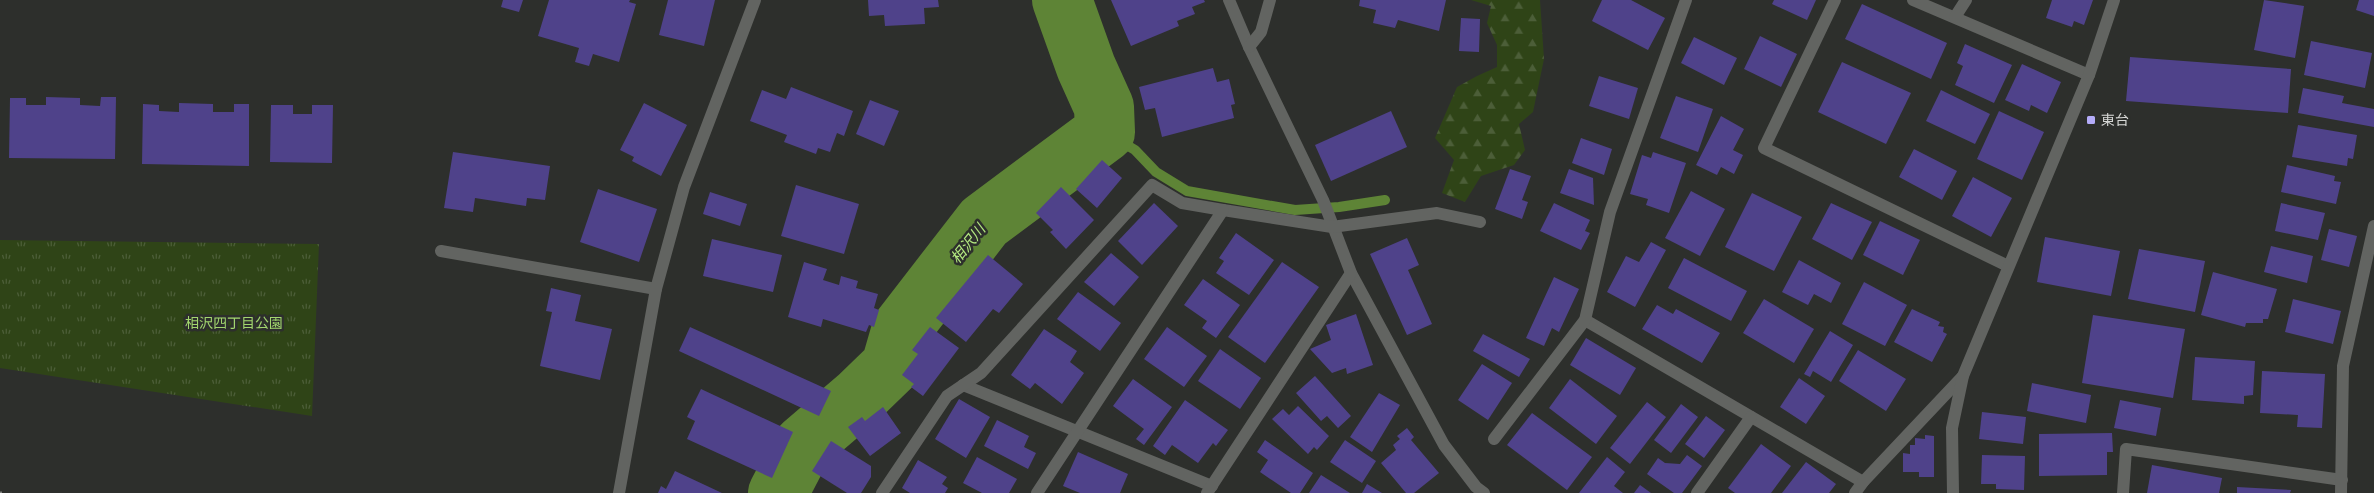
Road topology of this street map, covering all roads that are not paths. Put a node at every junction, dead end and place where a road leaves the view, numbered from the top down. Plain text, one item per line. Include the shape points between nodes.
1 (754, 0) edge
2 (1229, 0) edge
3 (1270, 0) edge
4 (1686, 0) edge
5 (1835, 0) edge
6 (1912, 0) edge
7 (1966, 0) edge
8 (2114, 0) edge
9 (1955, 17) junction
10 (1249, 47) junction
11 (2089, 75) junction
12 (1223, 210) junction
13 (1330, 220) junction
14 (1480, 222) dead end
15 (2374, 227) edge
16 (441, 252) dead end
17 (2008, 266) junction
18 (1352, 273) junction
19 (656, 289) junction
20 (1584, 320) junction
21 (1963, 376) junction
22 (963, 386) junction
23 (1751, 417) junction
24 (1076, 431) junction
25 (1494, 439) dead end
26 (1863, 482) junction
27 (2342, 487) edge
28 (1210, 489) edge
29 (619, 493) edge
30 (882, 493) edge
31 (1037, 493) edge
32 (1484, 493) edge
33 (1697, 493) edge
34 (1855, 493) edge
35 (1953, 493) edge
36 (2123, 493) edge

1 - 19 street via 684,187
2 - 10 street
3 - 10 street via 1261,32
4 - 20 street via 1610,212
5 - 17 street via 1764,148
6 - 9 street
7 - 9 street
8 - 11 street
9 - 11 street
10 - 13 street
11 - 17 street
12 - 13 street
12 - 22 street via 1182,203 1152,185 982,373
12 - 24 street
13 - 14 street via 1437,212
13 - 18 street
15 - 27 street via 2343,366
16 - 19 street
17 - 21 street
18 - 28 street
18 - 32 street via 1444,445
19 - 29 street
20 - 23 street
20 - 25 street
21 - 26 street
21 - 35 street via 1952,428
22 - 24 street
22 - 30 street via 947,396
23 - 26 street
23 - 33 street
24 - 28 street
24 - 31 street
26 - 34 street
27 - 36 street via 2126,449

